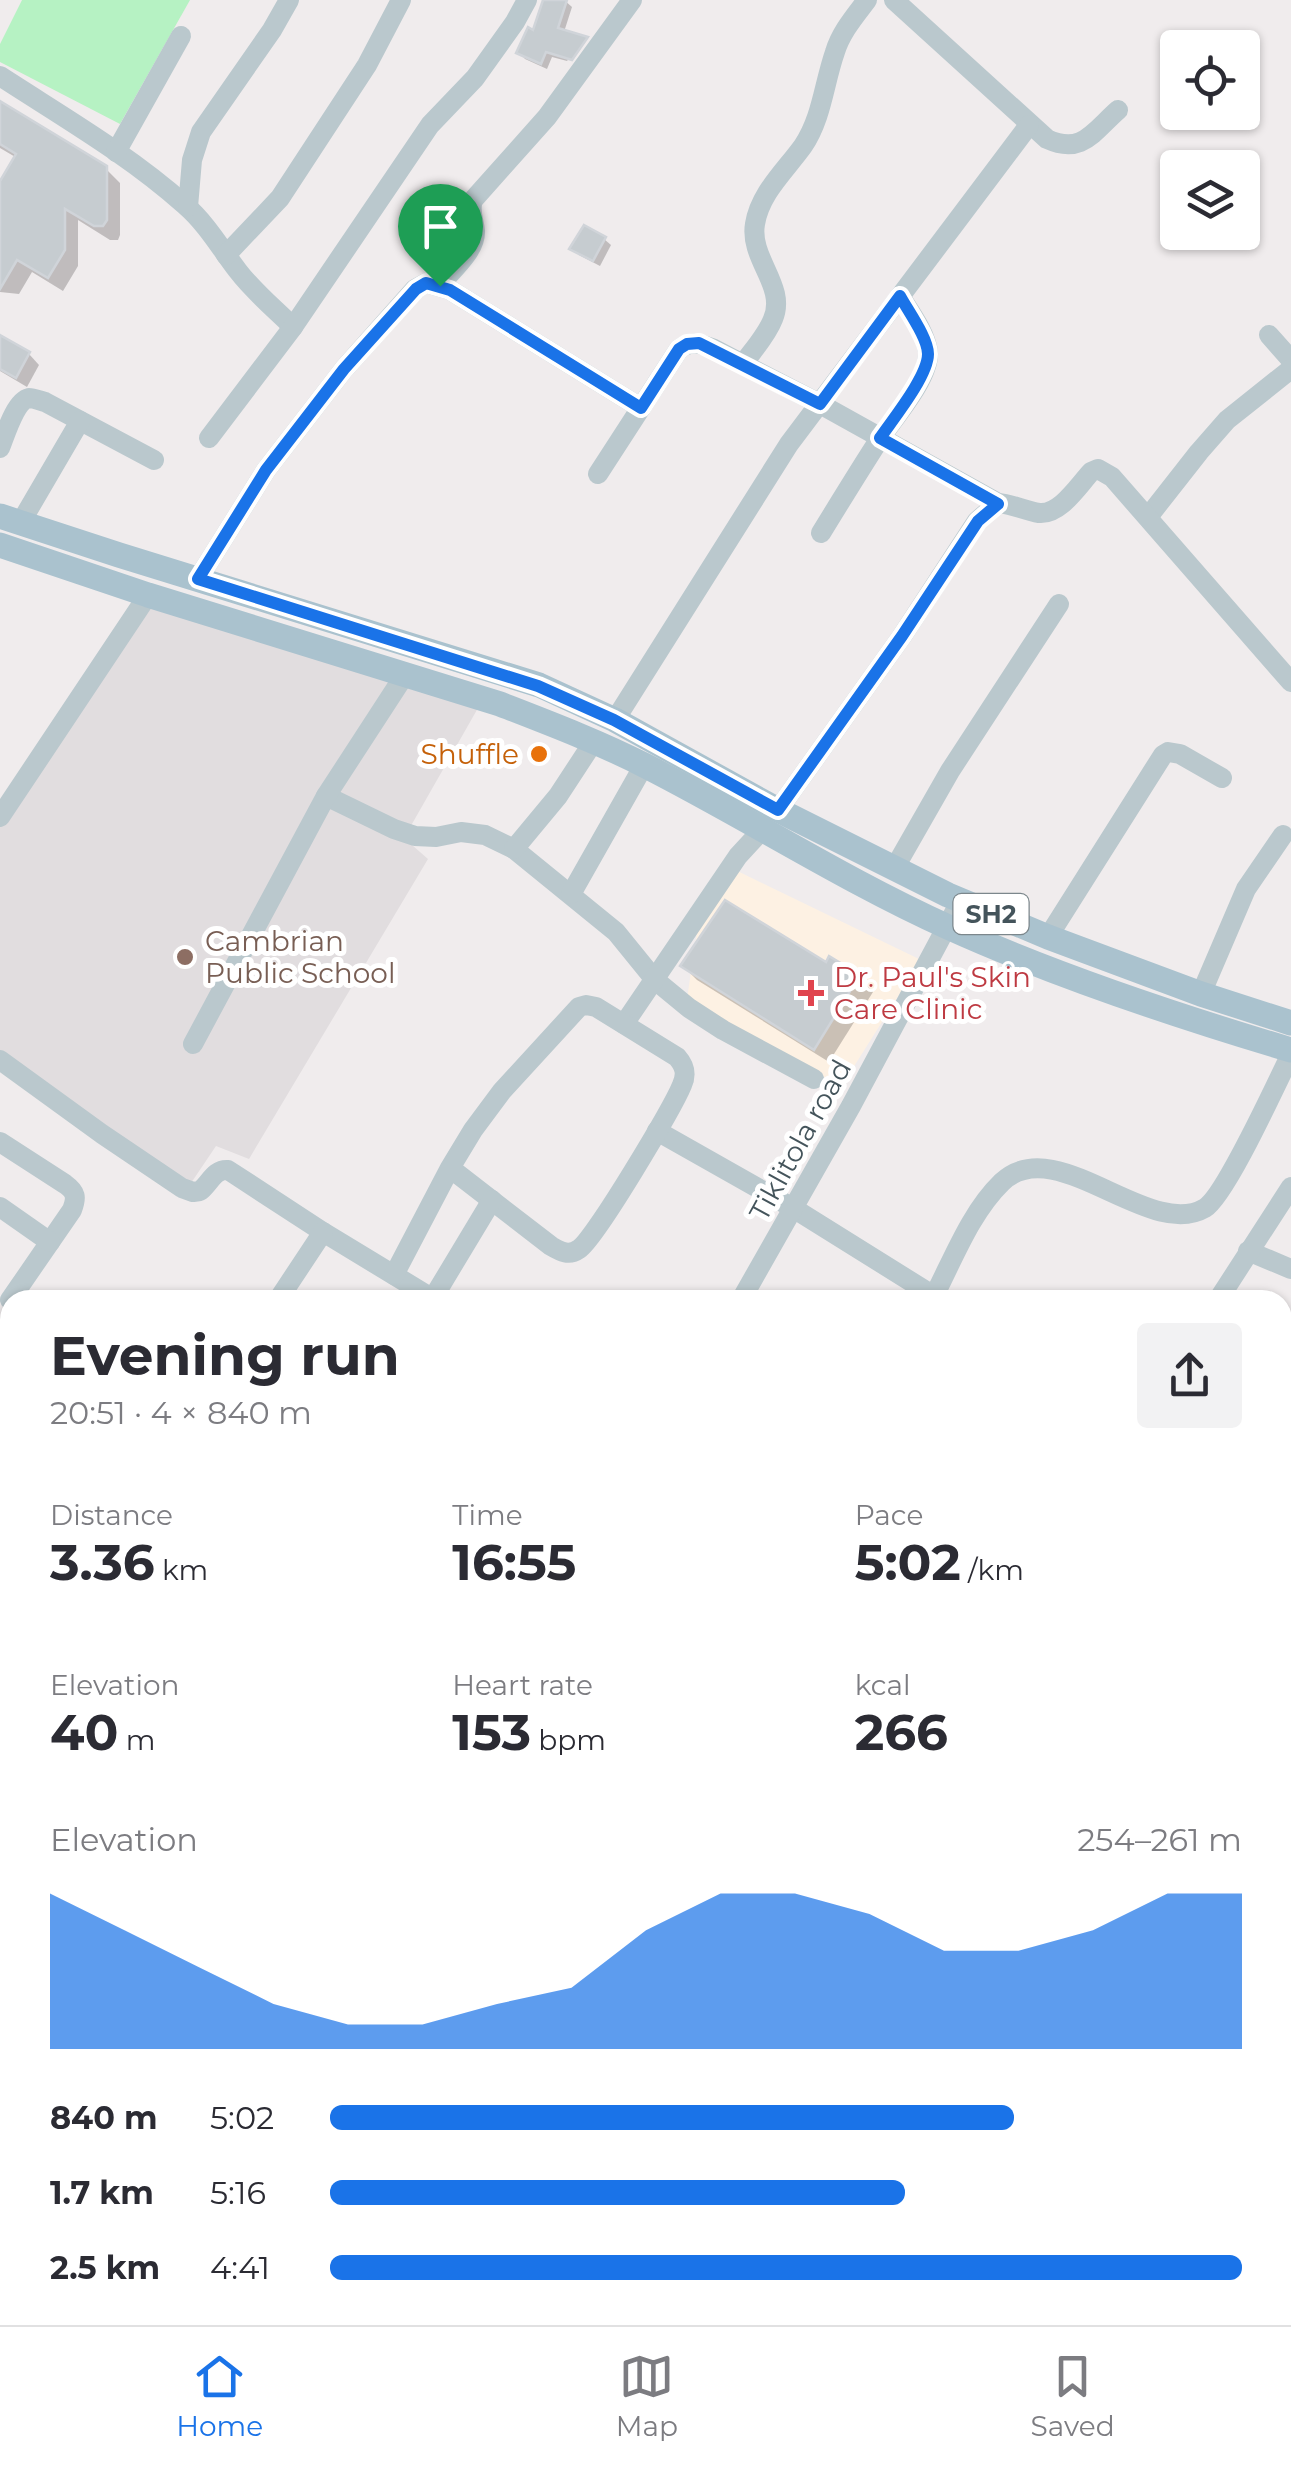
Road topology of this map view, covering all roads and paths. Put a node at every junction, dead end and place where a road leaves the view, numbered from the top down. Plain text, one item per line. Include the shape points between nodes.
1 (289, 0) edge
2 (401, 0) edge
3 (509, 0) edge
4 (528, 0) edge
5 (632, 0) edge
6 (867, 0) edge
7 (894, 0) edge
8 (515, 22) junction
9 (180, 36) dead end
10 (0, 76) edge
11 (1118, 110) dead end
12 (1030, 125) junction
13 (116, 152) junction
14 (188, 208) junction
15 (226, 255) junction
16 (440, 286) junction
17 (900, 296) junction
18 (293, 327) junction
19 (1269, 335) dead end
20 (1291, 360) edge
21 (743, 364) junction
22 (1291, 369) edge
23 (820, 404) junction
24 (641, 408) junction
25 (80, 421) junction
26 (209, 438) dead end
27 (880, 438) junction
28 (0, 448) edge
29 (154, 460) dead end
30 (598, 474) dead end
31 (998, 504) junction
32 (1148, 517) junction
33 (10, 519) edge
34 (821, 533) dead end
35 (0, 545) edge
36 (198, 579) junction
37 (148, 595) junction
38 (1059, 604) dead end
39 (404, 676) junction
40 (1291, 682) edge
41 (614, 720) junction
42 (594, 742) junction
43 (644, 765) junction
44 (1222, 778) dead end
45 (326, 796) junction
46 (0, 818) edge
47 (770, 820) junction
48 (1283, 835) dead end
49 (514, 849) junction
50 (894, 869) junction
51 (571, 894) junction
52 (961, 900) junction
53 (948, 927) junction
54 (1048, 937) junction
55 (656, 980) junction
56 (1201, 994) junction
57 (1291, 1023) edge
58 (624, 1024) junction
59 (193, 1044) dead end
60 (1291, 1052) edge
61 (0, 1060) edge
62 (814, 1079) dead end
63 (657, 1131) junction
64 (1, 1144) edge
65 (450, 1168) junction
66 (1291, 1187) edge
67 (492, 1200) junction
68 (0, 1206) edge
69 (793, 1208) junction
70 (323, 1232) junction
71 (50, 1242) junction
72 (1248, 1252) junction
73 (1291, 1269) edge
74 (394, 1275) junction
75 (17, 1290) edge
76 (285, 1290) edge
77 (419, 1290) edge
78 (439, 1290) edge
79 (747, 1290) edge
80 (921, 1290) edge
81 (937, 1290) edge
82 (1224, 1290) edge

1 - 14 street via 202,132
2 - 15 street via 280,198
3 - 8 street
4 - 8 street
5 - 16 street via 547,117 474,200 475,238
6 - 21 street via 835,52 805,144 766,194 754,225 778,303
7 - 12 street
8 - 18 street via 430,126
9 - 13 street
10 - 13 street
11 - 12 street via 1074,146 1047,139
12 - 17 street
13 - 14 street
14 - 15 street
15 - 18 street
16 - 24 street
16 - 36 street via 416,289 344,369 266,470
17 - 23 street
17 - 27 street via 928,354 913,391
18 - 26 street
19 - 20 street
21 - 23 street
21 - 24 street via 687,344
22 - 32 street via 1227,420
23 - 27 street
23 - 41 street
24 - 30 street
25 - 28 street via 45,402 23,400
25 - 29 street
25 - 33 street
27 - 31 street
27 - 34 street
31 - 32 street via 1052,512 1098,470
31 - 47 street via 978,521
32 - 40 street
33 - 36 main road, SH2
35 - 37 main road, SH2
36 - 41 main road, SH2 via 538,686
37 - 39 main road, SH2
37 - 46 street
38 - 50 street
39 - 42 main road, SH2 via 500,704
39 - 45 street
41 - 47 main road, SH2
42 - 43 main road, SH2
42 - 49 street
43 - 47 main road, SH2
43 - 51 street
44 - 54 street via 1180,754 1163,755
45 - 49 street via 415,836 485,835
45 - 59 street
47 - 50 main road, SH2
47 - 53 main road, SH2 via 857,882
47 - 55 street via 738,856
48 - 56 street via 1246,889
49 - 51 street
50 - 52 main road, SH2
51 - 55 street via 616,932
52 - 53 street, Tiklitola road
52 - 54 main road, SH2
53 - 60 main road, SH2
53 - 69 street, Tiklitola road
54 - 56 main road, SH2
55 - 58 street
55 - 62 street via 723,1030
56 - 57 main road, SH2
58 - 63 street via 677,1057 686,1072
58 - 65 street via 596,1007 579,1007 502,1092
60 - 81 street via 1223,1188 1206,1207 1160,1212 1055,1169 1028,1168 1006,1178 983,1202
61 - 70 street via 182,1188 200,1191 228,1170
63 - 67 street via 596,1229 574,1252 551,1246
63 - 69 street
64 - 71 street via 74,1191 72,1210
65 - 67 street
65 - 74 street
66 - 72 street
67 - 78 street
68 - 71 street
69 - 79 street, Tiklitola road
69 - 80 street
70 - 74 street
70 - 76 street
71 - 75 street
72 - 73 street
72 - 82 street
74 - 77 street

